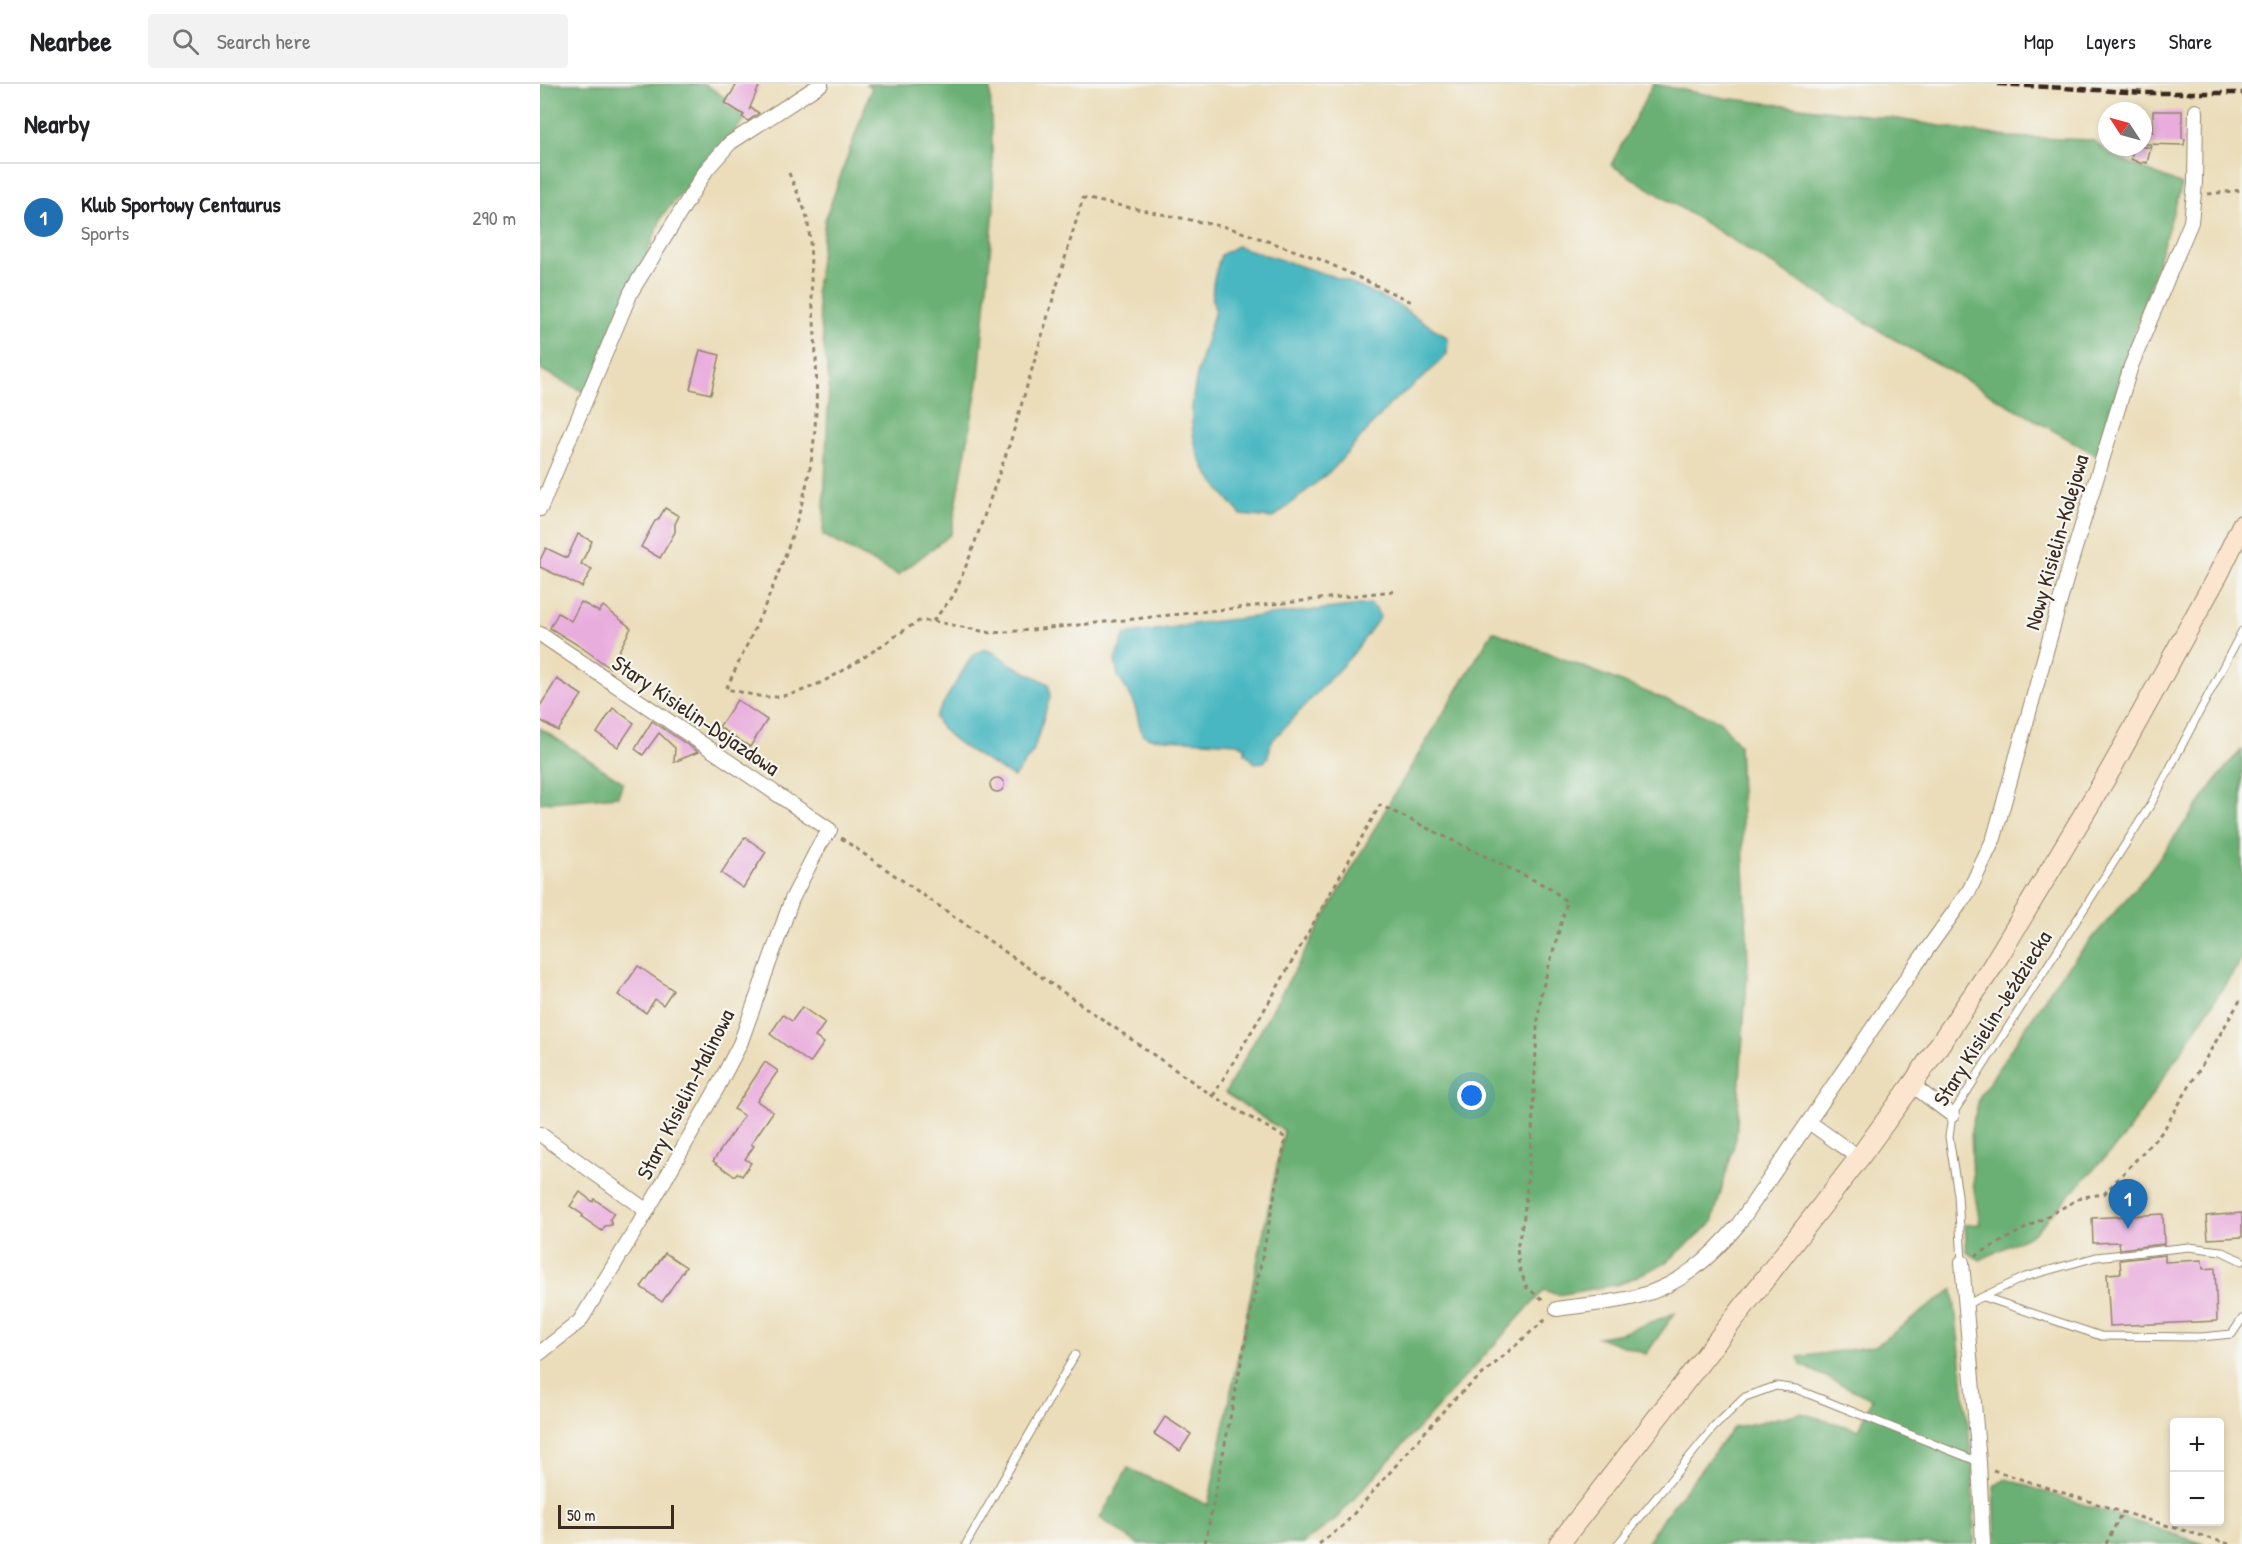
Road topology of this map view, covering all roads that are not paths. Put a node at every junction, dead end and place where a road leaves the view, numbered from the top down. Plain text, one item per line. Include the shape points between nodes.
1 (821, 84) edge
2 (2196, 111) dead end
3 (540, 509) edge
4 (2242, 525) edge
5 (2242, 631) edge
6 (540, 634) edge
7 (830, 830) joint
8 (1912, 1085) junction
9 (1952, 1115) junction
10 (1809, 1122) junction
11 (540, 1134) edge
12 (1859, 1158) junction
13 (647, 1211) junction
14 (2242, 1261) edge
15 (1962, 1262) joint
16 (1984, 1297) junction
17 (1965, 1305) junction
18 (1557, 1309) road end
19 (2242, 1319) edge
20 (540, 1353) edge
21 (1075, 1355) dead end
22 (1979, 1462) junction
23 (966, 1544) edge
24 (1559, 1544) edge
25 (1618, 1544) edge
26 (1983, 1544) edge

1 - 3 street via 730,143 707,169 631,292
2 - 10 street, Nowy Kisielin-Kolejowa via 2191,222 2131,366 2072,558 1994,838 1969,891
4 - 8 main road via 2111,769 1992,967
5 - 9 lane, Stary Kisielin-Jeździecka via 2151,804
6 - 7 street, Stary Kisielin-Dojazdowa
7 - 13 street, Stary Kisielin-Malinowa via 792,899 740,1044
8 - 9 street
8 - 12 main road
9 - 15 lane, Stary Kisielin-Jeździecka via 1949,1137
10 - 12 street
10 - 18 street, Nowy Kisielin-Kolejowa via 1738,1225 1698,1267 1672,1285 1639,1297
11 - 13 street
12 - 24 main road
13 - 20 street, Stary Kisielin-Malinowa via 580,1321
14 - 16 lane via 2221,1251 2189,1247 2096,1257 2025,1277
15 - 17 street, Stary Kisielin-Jeździecka
16 - 17 lane
16 - 19 lane via 2101,1336 2232,1334
17 - 22 street, Stary Kisielin-Jeździecka
21 - 23 lane
22 - 25 lane via 1796,1389 1776,1386 1745,1397 1714,1428
22 - 26 street, Stary Kisielin-Jeździecka

